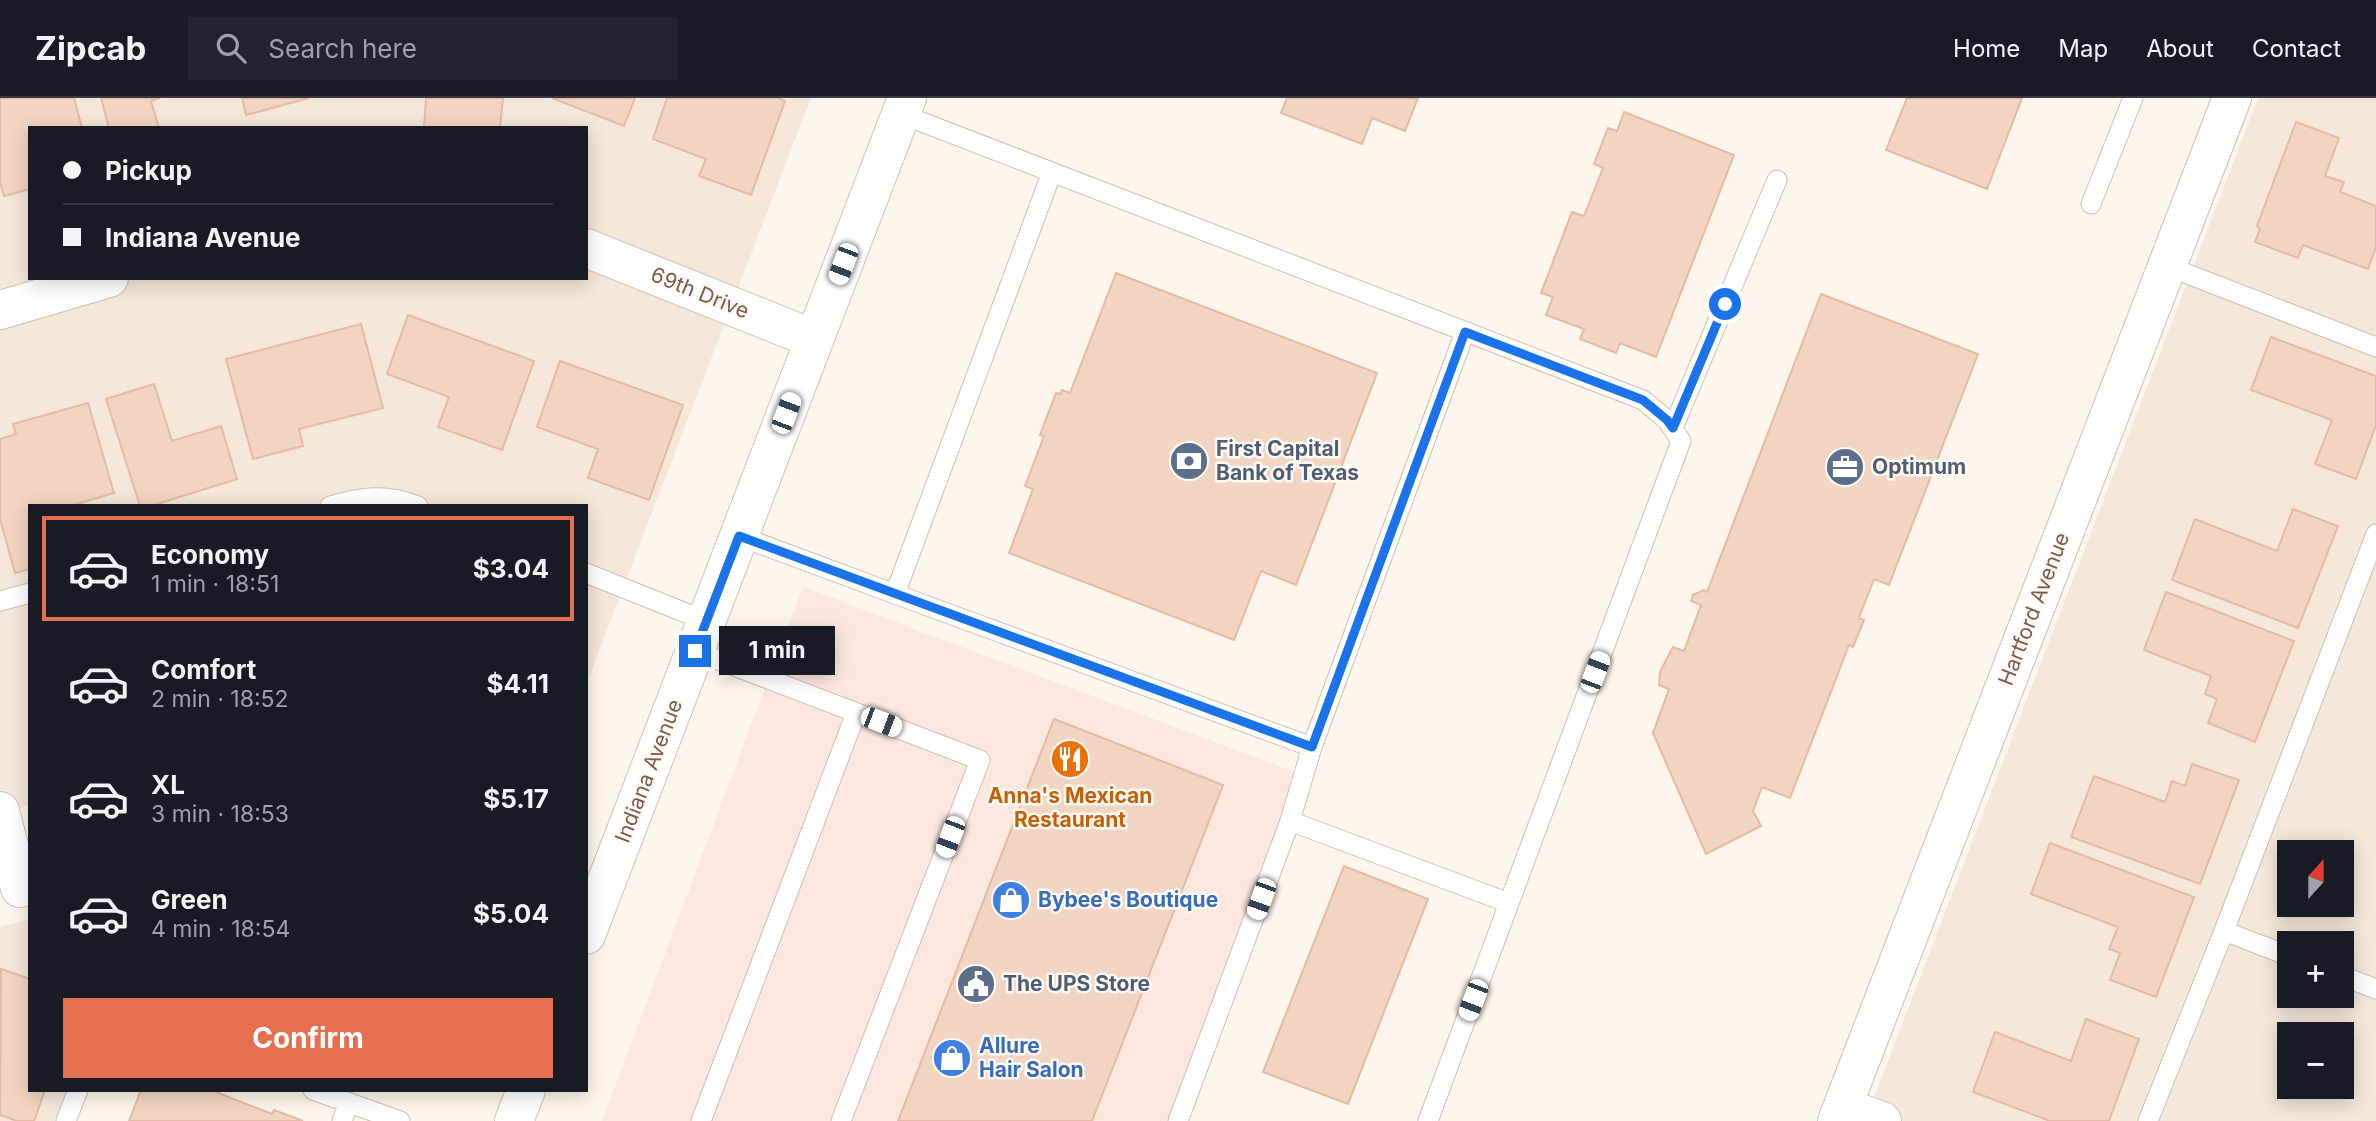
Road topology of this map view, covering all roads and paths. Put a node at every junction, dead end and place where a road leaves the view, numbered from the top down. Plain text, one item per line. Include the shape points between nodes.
1 (2133, 98) edge
2 (2232, 98) edge
3 (904, 106) edge
4 (1052, 172) junction
5 (1777, 180) dead end
6 (2091, 204) dead end
7 (588, 249) edge
8 (2167, 266) junction
9 (102, 280) edge
10 (0, 310) edge
11 (1465, 332) junction
12 (814, 339) junction
13 (2376, 347) edge
14 (1673, 428) junction
15 (337, 504) edge
16 (413, 504) edge
17 (2376, 534) edge
18 (739, 536) junction
19 (588, 574) edge
20 (28, 594) edge
21 (895, 594) junction
22 (0, 601) edge
23 (701, 636) junction
24 (856, 713) junction
25 (1312, 747) junction
26 (0, 811) edge
27 (1290, 821) junction
28 (17, 890) edge
29 (1509, 903) junction
30 (590, 916) edge
31 (2224, 931) junction
32 (2277, 951) edge
33 (2354, 981) edge
34 (2376, 989) edge
35 (77, 1092) edge
36 (316, 1092) edge
37 (525, 1092) edge
38 (346, 1112) edge
39 (1840, 1114) edge
40 (66, 1121) edge
41 (400, 1121) edge
42 (514, 1121) edge
43 (701, 1121) edge
44 (841, 1121) edge
45 (1178, 1121) edge
46 (1428, 1121) edge
47 (1882, 1121) edge
48 (2148, 1121) edge

1 - 6 lane
2 - 8 street, Hartford Avenue
3 - 4 lane
3 - 12 street, Indiana Avenue
4 - 11 lane
4 - 21 lane
5 - 14 lane
7 - 12 street, 69th Drive
8 - 13 lane
8 - 39 street, Hartford Avenue
9 - 10 street
11 - 14 lane via 1643,400
11 - 25 lane
12 - 18 street, Indiana Avenue
14 - 29 lane via 1681,441
15 - 16 lane via 361,497
17 - 31 lane
18 - 21 lane
18 - 23 street, Indiana Avenue
19 - 23 lane
20 - 22 lane
21 - 25 lane
23 - 24 lane
23 - 30 street, Indiana Avenue
24 - 43 lane
24 - 44 lane via 980,760
25 - 27 lane
26 - 28 street
27 - 29 lane
27 - 45 lane
29 - 46 lane
31 - 32 lane
31 - 48 lane
33 - 34 lane
35 - 40 lane
36 - 38 lane
37 - 42 street
38 - 41 lane
39 - 47 street

